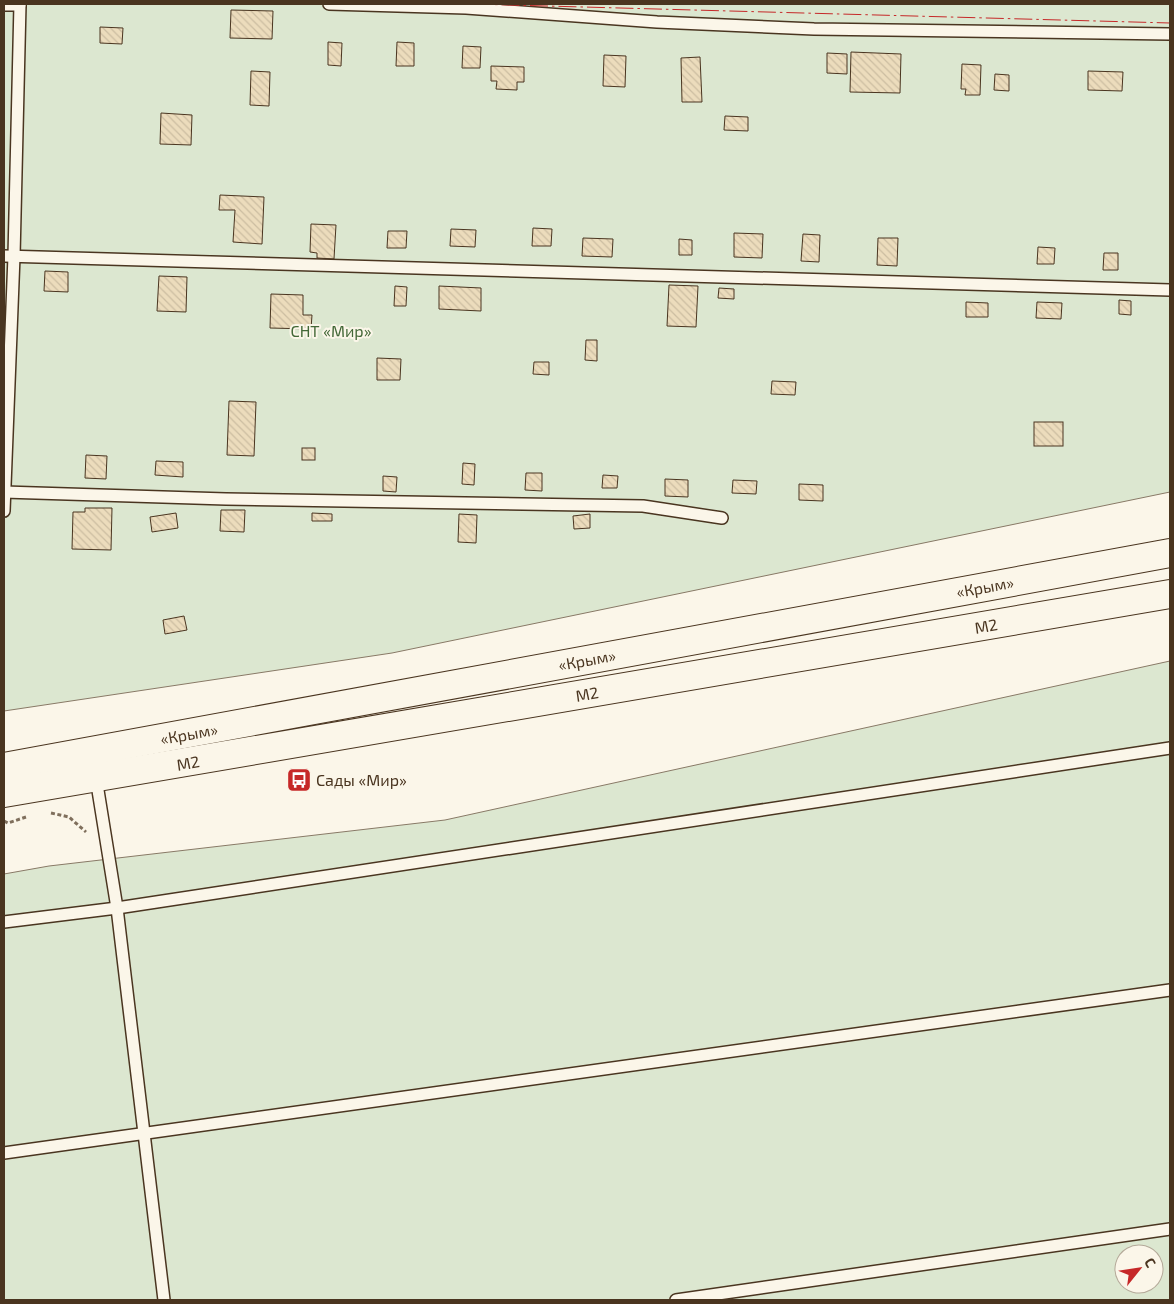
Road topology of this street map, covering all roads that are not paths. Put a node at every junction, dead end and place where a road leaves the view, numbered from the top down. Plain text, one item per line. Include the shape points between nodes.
1 (20, 4) edge
2 (329, 4) edge
3 (4, 5) edge
4 (1170, 34) edge
5 (9, 256) edge
6 (1170, 290) edge
7 (4, 492) edge
8 (4, 511) edge
9 (722, 518) dead end
10 (1170, 553) edge
11 (1170, 594) edge
12 (1170, 748) edge
13 (4, 767) edge
14 (96, 778) junction
15 (4, 793) edge
16 (117, 908) junction
17 (4, 922) edge
18 (1170, 990) edge
19 (144, 1134) junction
20 (4, 1153) edge
21 (1170, 1229) edge
22 (164, 1300) edge
23 (676, 1300) edge

1 - 3 lane
1 - 5 lane
2 - 4 lane via 466,8 814,29
5 - 6 lane
5 - 7 lane
7 - 8 lane
7 - 9 lane via 643,506
10 - 13 highway, «Крым»
11 - 14 highway, М2
12 - 16 lane
14 - 15 highway, М2
14 - 16 lane
16 - 17 lane
16 - 19 lane
18 - 19 lane
19 - 20 lane
19 - 22 lane
21 - 23 lane

